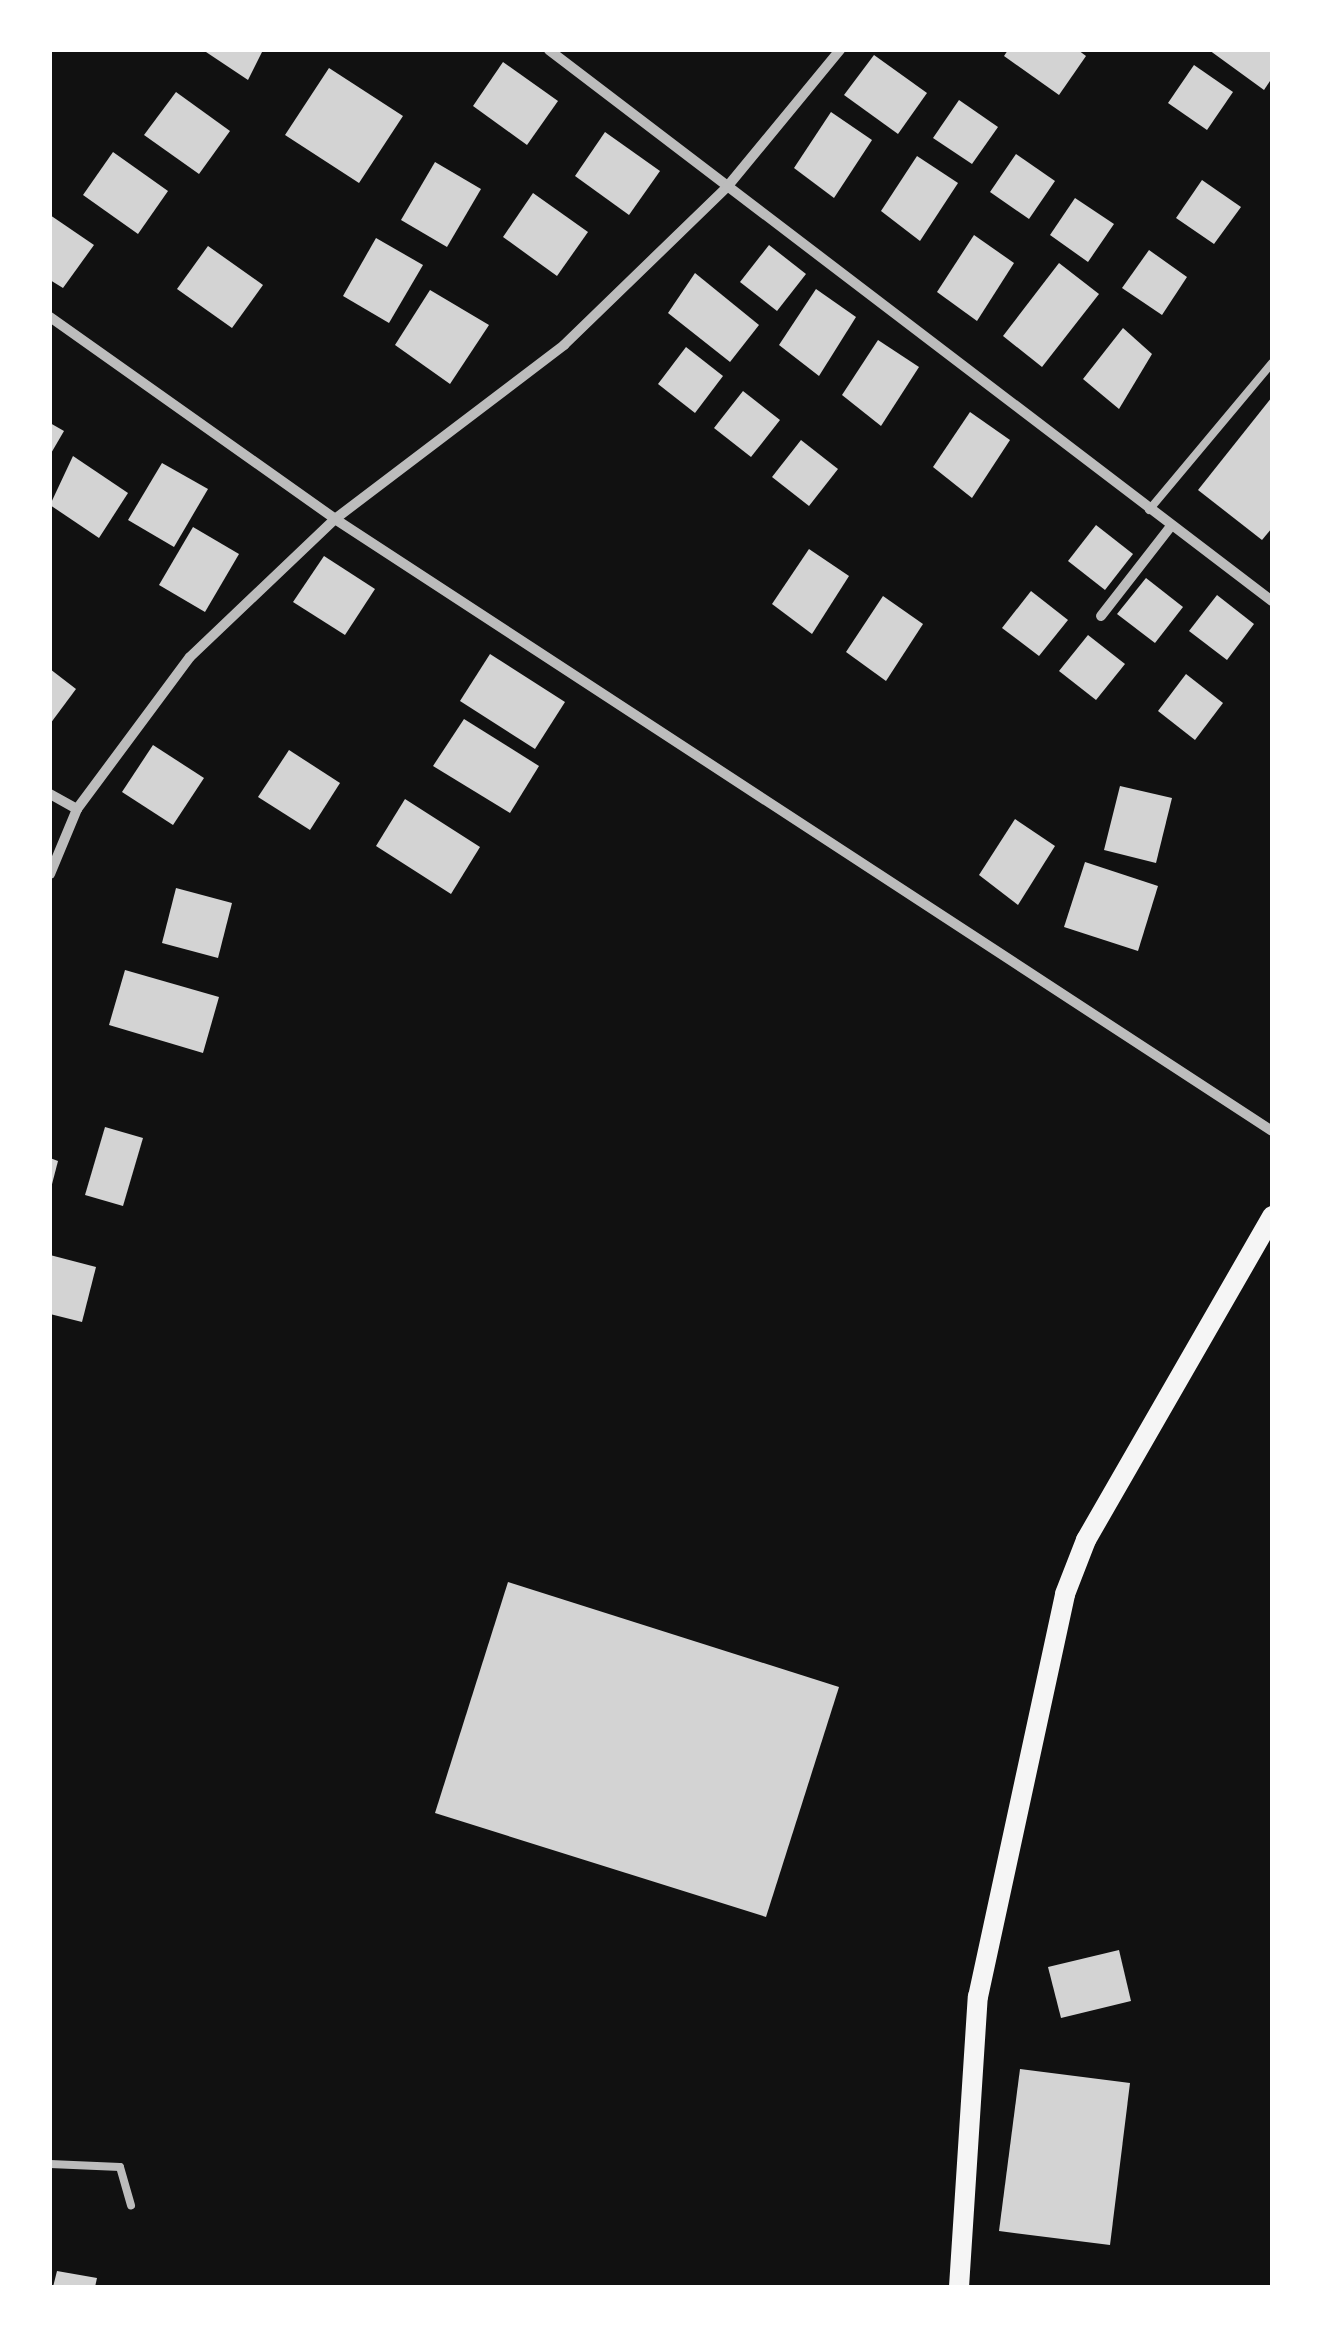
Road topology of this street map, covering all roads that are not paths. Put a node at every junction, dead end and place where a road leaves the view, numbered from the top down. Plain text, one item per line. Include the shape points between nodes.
1 (550, 50) edge
2 (840, 50) edge
3 (727, 186) junction
4 (50, 317) edge
5 (1272, 364) edge
6 (1150, 510) junction
7 (335, 519) junction
8 (1171, 526) junction
9 (1272, 601) edge
10 (1101, 616) dead end
11 (50, 794) edge
12 (77, 809) junction
13 (50, 874) edge
14 (1272, 1132) edge
15 (1272, 1216) edge
16 (50, 2164) edge
17 (131, 2205) dead end
18 (958, 2287) edge

1 - 3 street
2 - 3 street
3 - 6 street
3 - 7 street via 564,345
4 - 7 street
5 - 6 lane
6 - 8 street
7 - 12 street via 190,657
7 - 14 street
8 - 9 street
8 - 10 street
11 - 12 street
12 - 13 street
15 - 18 main road via 1086,1540 1065,1594 978,1997
16 - 17 lane via 120,2167

